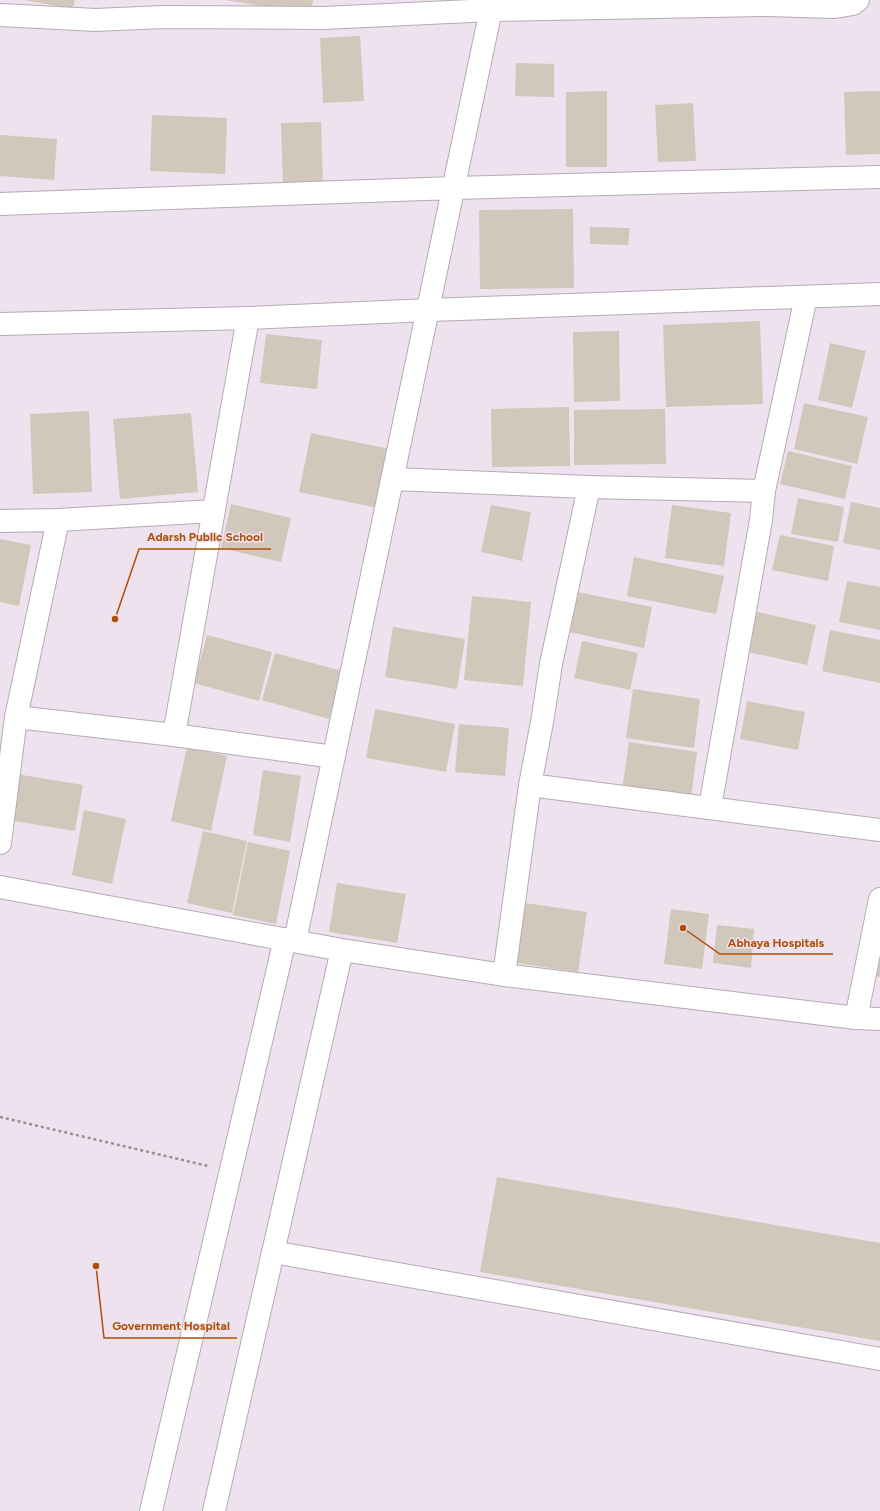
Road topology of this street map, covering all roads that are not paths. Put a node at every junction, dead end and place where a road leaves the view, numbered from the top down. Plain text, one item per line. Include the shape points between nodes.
1 (858, 0) edge
2 (700, 3) edge
3 (492, 5) edge
4 (165, 9) edge
5 (326, 9) edge
6 (0, 14) edge
7 (880, 177) edge
8 (454, 188) junction
9 (0, 204) edge
10 (880, 294) edge
11 (806, 298) junction
12 (429, 310) junction
13 (248, 318) junction
14 (0, 324) edge
15 (393, 479) junction
16 (589, 487) junction
17 (764, 491) junction
18 (214, 511) junction
19 (58, 520) junction
20 (0, 521) edge
21 (16, 717) junction
22 (174, 735) junction
23 (334, 757) junction
24 (530, 785) junction
25 (710, 807) junction
26 (880, 830) edge
27 (0, 843) edge
28 (0, 887) edge
29 (880, 899) edge
30 (290, 940) junction
31 (342, 950) junction
32 (504, 975) junction
33 (856, 1018) junction
34 (880, 1019) edge
35 (273, 1252) junction
36 (880, 1359) edge
37 (151, 1511) edge
38 (214, 1511) edge

1 - 2 street via 853,4 835,7
2 - 3 street
3 - 5 street
3 - 8 street
4 - 5 street
4 - 6 street via 95,20
7 - 8 street
8 - 9 street
8 - 12 street
10 - 11 street
11 - 12 street
11 - 17 street
12 - 13 street
12 - 15 street
13 - 14 street
13 - 18 street
15 - 16 street
15 - 23 street
16 - 17 street
16 - 24 street via 551,664
17 - 25 street
18 - 19 street
18 - 22 street
19 - 20 street
19 - 21 street
21 - 22 street
21 - 27 street
22 - 23 street
23 - 30 street
24 - 25 street
24 - 32 street
25 - 26 street
28 - 30 street
29 - 33 street
30 - 31 street
30 - 37 street via 230,1172
31 - 32 street
31 - 35 street
32 - 33 street
33 - 34 street
35 - 36 street
35 - 38 street

